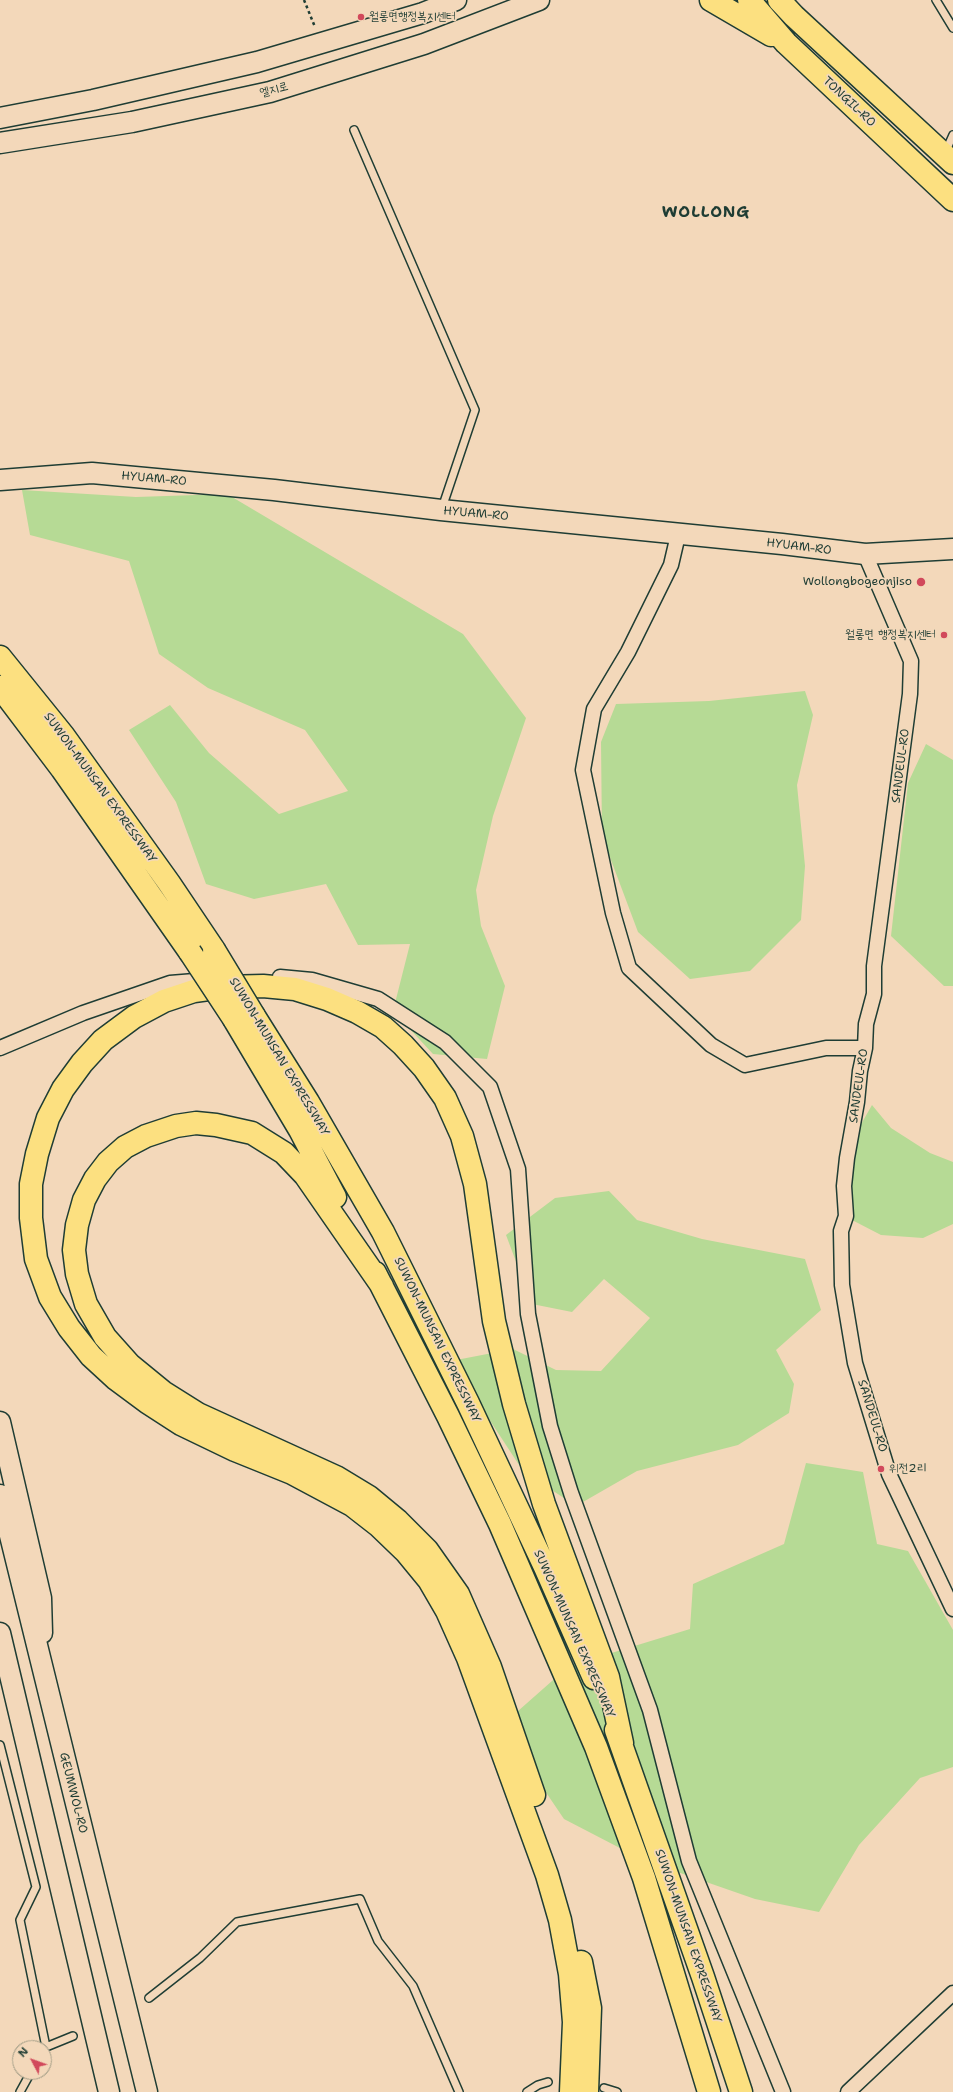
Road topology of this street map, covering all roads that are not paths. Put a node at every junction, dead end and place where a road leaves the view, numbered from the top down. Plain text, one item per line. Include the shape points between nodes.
1 (456, 0) edge
2 (539, 0) edge
3 (711, 0) edge
4 (749, 0) edge
5 (936, 0) edge
6 (787, 5) edge
7 (953, 28) edge
8 (786, 44) junction
9 (0, 118) edge
10 (354, 130) dead end
11 (953, 135) edge
12 (0, 143) edge
13 (948, 159) edge
14 (953, 200) edge
15 (0, 480) edge
16 (441, 510) junction
17 (678, 535) junction
18 (953, 549) edge
19 (864, 554) junction
20 (0, 657) edge
21 (0, 687) edge
22 (244, 1017) junction
23 (0, 1048) edge
24 (865, 1048) junction
25 (382, 1286) junction
26 (0, 1422) edge
27 (0, 1494) edge
28 (953, 1609) edge
29 (0, 1633) edge
30 (42, 1667) junction
31 (5, 1668) edge
32 (622, 1743) junction
33 (0, 1745) edge
34 (953, 1993) edge
35 (149, 1998) dead end
36 (73, 2036) dead end
37 (43, 2040) edge
38 (52, 2046) edge
39 (27, 2080) edge
40 (548, 2082) dead end
41 (596, 2090) edge
42 (20, 2092) edge
43 (109, 2092) edge
44 (147, 2092) edge
45 (459, 2092) edge
46 (527, 2092) edge
47 (571, 2092) edge
48 (617, 2092) edge
49 (709, 2092) edge
50 (741, 2092) edge
51 (783, 2092) edge
52 (848, 2092) edge

1 - 9 main road via 323,44 226,70
2 - 12 main road, 엘지로 via 424,44 270,92 132,122
3 - 8 main road
4 - 8 main road, TONGIL-RO
5 - 7 lane
6 - 13 main road
8 - 14 main road, TONGIL-RO
10 - 16 lane via 475,410
11 - 13 lane
15 - 16 main road, HYUAM-RO via 92,473 274,490
16 - 17 main road, HYUAM-RO
17 - 19 main road, HYUAM-RO
17 - 24 street via 671,565 628,652 594,709 583,770 613,913 629,968 711,1045 745,1066 826,1048
18 - 19 main road, HYUAM-RO
19 - 24 street, SANDEUL-RO via 910,661 907,722 874,966 874,994 866,1024
20 - 22 main road, SUWON-MUNSAN EXPRESSWAY, bridge via 63,735 169,883 214,950
21 - 22 main road, SUWON-MUNSAN EXPRESSWAY, bridge via 62,768 190,952
22 - 25 main road, SUWON-MUNSAN EXPRESSWAY
22 - 32 main road, SUWON-MUNSAN EXPRESSWAY via 308,1102 383,1232 545,1567
23 - 51 street via 83,1013 170,983 261,976 312,980 378,999 445,1042 490,1087 518,1168 528,1314 550,1426 571,1493 650,1710 689,1861
24 - 28 street, SANDEUL-RO via 844,1186 846,1216 841,1230 842,1285 855,1363 889,1474
25 - 41 main road via 306,1175 284,1153 252,1134 216,1125 196,1123 176,1126 146,1136 126,1147 108,1162 95,1179 84,1200 77,1225 74,1250 77,1274 86,1304 106,1337 130,1365 163,1392 198,1414 336,1477 369,1497 427,1550 458,1594 490,1667 562,1875 590,2008
25 - 49 main road, SUWON-MUNSAN EXPRESSWAY via 500,1524 596,1747 644,1878
26 - 30 main road via 42,1598
27 - 30 main road, GEUMWOL-RO
29 - 31 main road
30 - 44 main road, GEUMWOL-RO
31 - 43 main road
32 - 47 main road via 608,1677 544,1504 514,1404 494,1321 475,1184 462,1136 445,1098 424,1068 383,1027 327,999 295,989 262,986 194,991 164,1001 134,1017 103,1040 63,1089 48,1118 37,1154 32,1184 31,1218 36,1258 50,1297 69,1328 91,1356 116,1379 181,1424 292,1473 352,1505 406,1552 429,1580 447,1611 468,1658 547,1874 560,1920 570,1974 574,2022
32 - 50 main road, SUWON-MUNSAN EXPRESSWAY
33 - 37 lane via 36,1887 20,1920
34 - 52 street
35 - 45 lane via 200,1958 237,1922 360,1900 378,1941 413,1986
36 - 38 lane
39 - 42 lane
40 - 46 lane
41 - 48 lane

